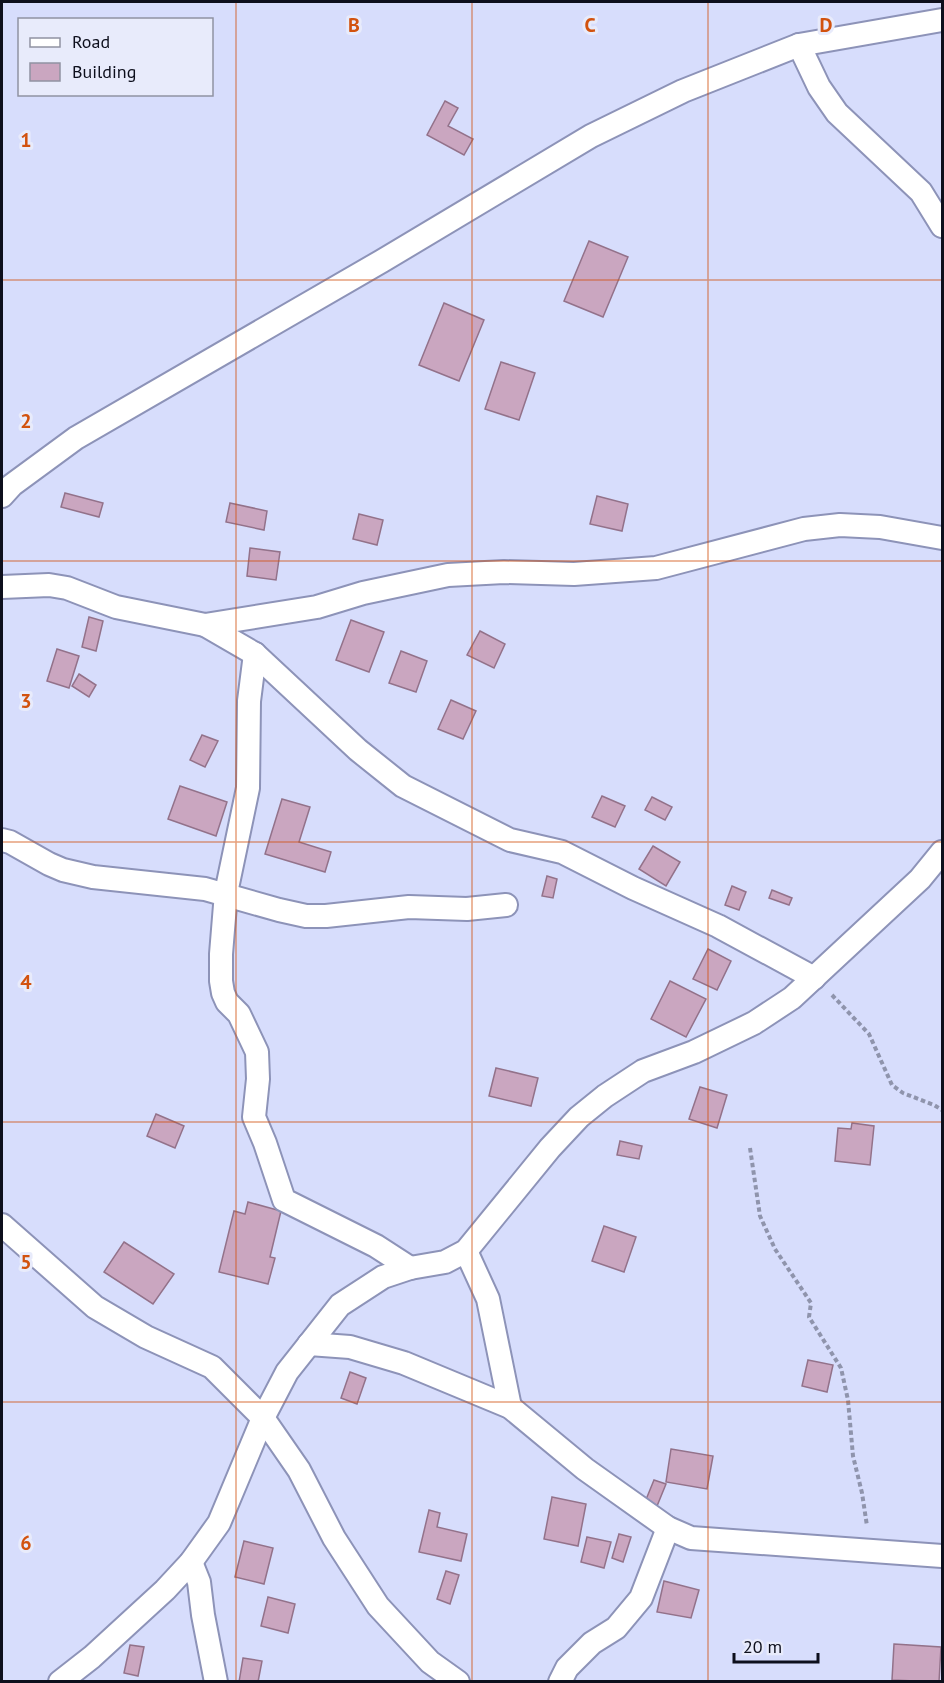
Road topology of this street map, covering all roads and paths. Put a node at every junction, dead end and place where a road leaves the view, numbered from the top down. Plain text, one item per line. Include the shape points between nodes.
1 (942, 20) edge
2 (799, 45) junction
3 (942, 226) edge
4 (2, 496) edge
5 (942, 538) edge
6 (2, 587) edge
7 (205, 625) junction
8 (255, 654) junction
9 (2, 840) edge
10 (942, 852) edge
11 (226, 894) junction
12 (506, 905) dead end
13 (814, 978) junction
14 (942, 1110) edge
15 (750, 1148) dead end
16 (2, 1225) edge
17 (466, 1251) junction
18 (410, 1268) junction
19 (309, 1344) junction
20 (510, 1407) junction
21 (263, 1418) junction
22 (668, 1528) junction
23 (869, 1550) junction
24 (942, 1556) edge
25 (191, 1562) junction
26 (60, 1682) edge
27 (216, 1682) edge
28 (458, 1682) edge
29 (561, 1682) edge

1 - 2 street
2 - 3 street via 819,87 837,113 921,192
2 - 4 street via 683,91 591,136 76,438
5 - 7 street via 880,527 840,525 804,529 656,568 574,574 448,575 317,607
6 - 7 street via 67,588 116,607
7 - 8 street
8 - 11 street via 249,700 248,788
8 - 13 street via 358,750 403,786 510,840 562,852 718,926
9 - 11 street via 49,864 93,877 173,884
10 - 13 street via 920,879
11 - 12 street via 306,916 409,907 467,909
11 - 18 street via 221,954 223,993 239,1014 257,1052 254,1117 281,1194 284,1200 376,1246
13 - 14 path via 869,1034 892,1085
13 - 17 street via 792,998 753,1023 643,1071 605,1096 550,1148
15 - 23 path via 760,1216 775,1250 810,1303 809,1317 841,1368
16 - 21 street via 95,1307 146,1337 212,1367
17 - 18 street via 446,1262
17 - 20 street via 488,1299
18 - 19 street via 383,1277 340,1305
19 - 20 street via 350,1347 404,1363
19 - 21 street via 287,1372
20 - 22 street via 585,1469
21 - 25 street via 219,1522
21 - 28 street via 299,1470 334,1538 378,1606 430,1662
22 - 23 street via 691,1538 714,1541
22 - 29 street via 641,1598 616,1628 592,1643 567,1668
23 - 24 street
25 - 26 street via 92,1657
25 - 27 street via 199,1582

